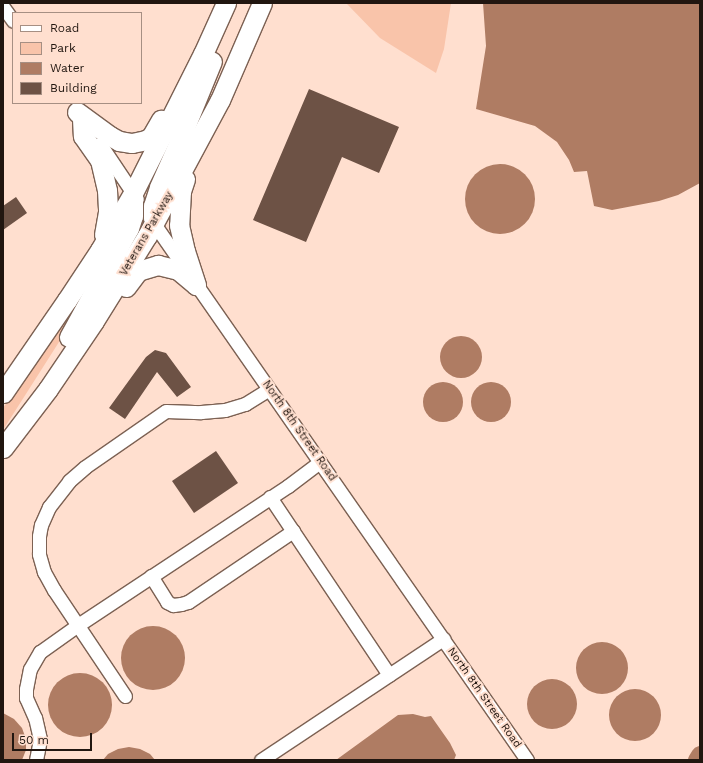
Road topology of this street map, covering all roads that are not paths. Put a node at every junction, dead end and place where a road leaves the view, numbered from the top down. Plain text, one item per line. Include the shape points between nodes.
1 (229, 3) edge
2 (262, 3) edge
3 (3, 7) edge
4 (12, 20) edge
5 (77, 111) edge
6 (198, 142) junction
7 (133, 193) junction
8 (154, 224) junction
9 (100, 250) junction
10 (196, 284) junction
11 (267, 385) junction
12 (48, 389) junction
13 (3, 393) edge
14 (35, 406) junction
15 (3, 448) edge
16 (320, 462) junction
17 (270, 497) junction
18 (293, 532) junction
19 (151, 576) junction
20 (78, 625) junction
21 (443, 639) junction
22 (389, 675) junction
23 (125, 696) dead end
24 (36, 760) edge
25 (261, 760) edge
26 (527, 760) edge

1 - 5 highway via 206,28 151,137 138,142 119,141
1 - 7 highway
1 - 8 highway via 192,111 159,186 153,206
2 - 6 highway, Veterans Parkway via 220,100
3 - 4 street
5 - 7 street, North 8th Street Road
5 - 9 highway via 84,136 100,160 107,190 108,212
6 - 8 highway, Veterans Parkway
6 - 10 highway via 181,191 179,217 185,251
7 - 8 street, North 8th Street Road
7 - 9 highway
7 - 14 highway via 134,207 129,228 91,300 36,391
8 - 10 street, North 8th Street Road
8 - 12 highway, Veterans Parkway
9 - 13 highway
10 - 11 street, North 8th Street Road
10 - 12 highway via 178,270 166,266 151,266 138,271 70,372
11 - 16 street, North 8th Street Road
11 - 20 street via 240,407 213,411 166,411 85,467 48,508 39,536 41,563 51,585
12 - 14 highway, Veterans Parkway
14 - 15 highway, Veterans Parkway
16 - 17 street
16 - 21 street, North 8th Street Road
17 - 18 street
17 - 19 street
18 - 19 street via 188,602 173,605 168,602
18 - 22 street
19 - 20 street
20 - 23 street
20 - 24 street via 46,646 30,669 26,698 37,723 40,739
21 - 22 street
21 - 26 street, North 8th Street Road
22 - 25 street

